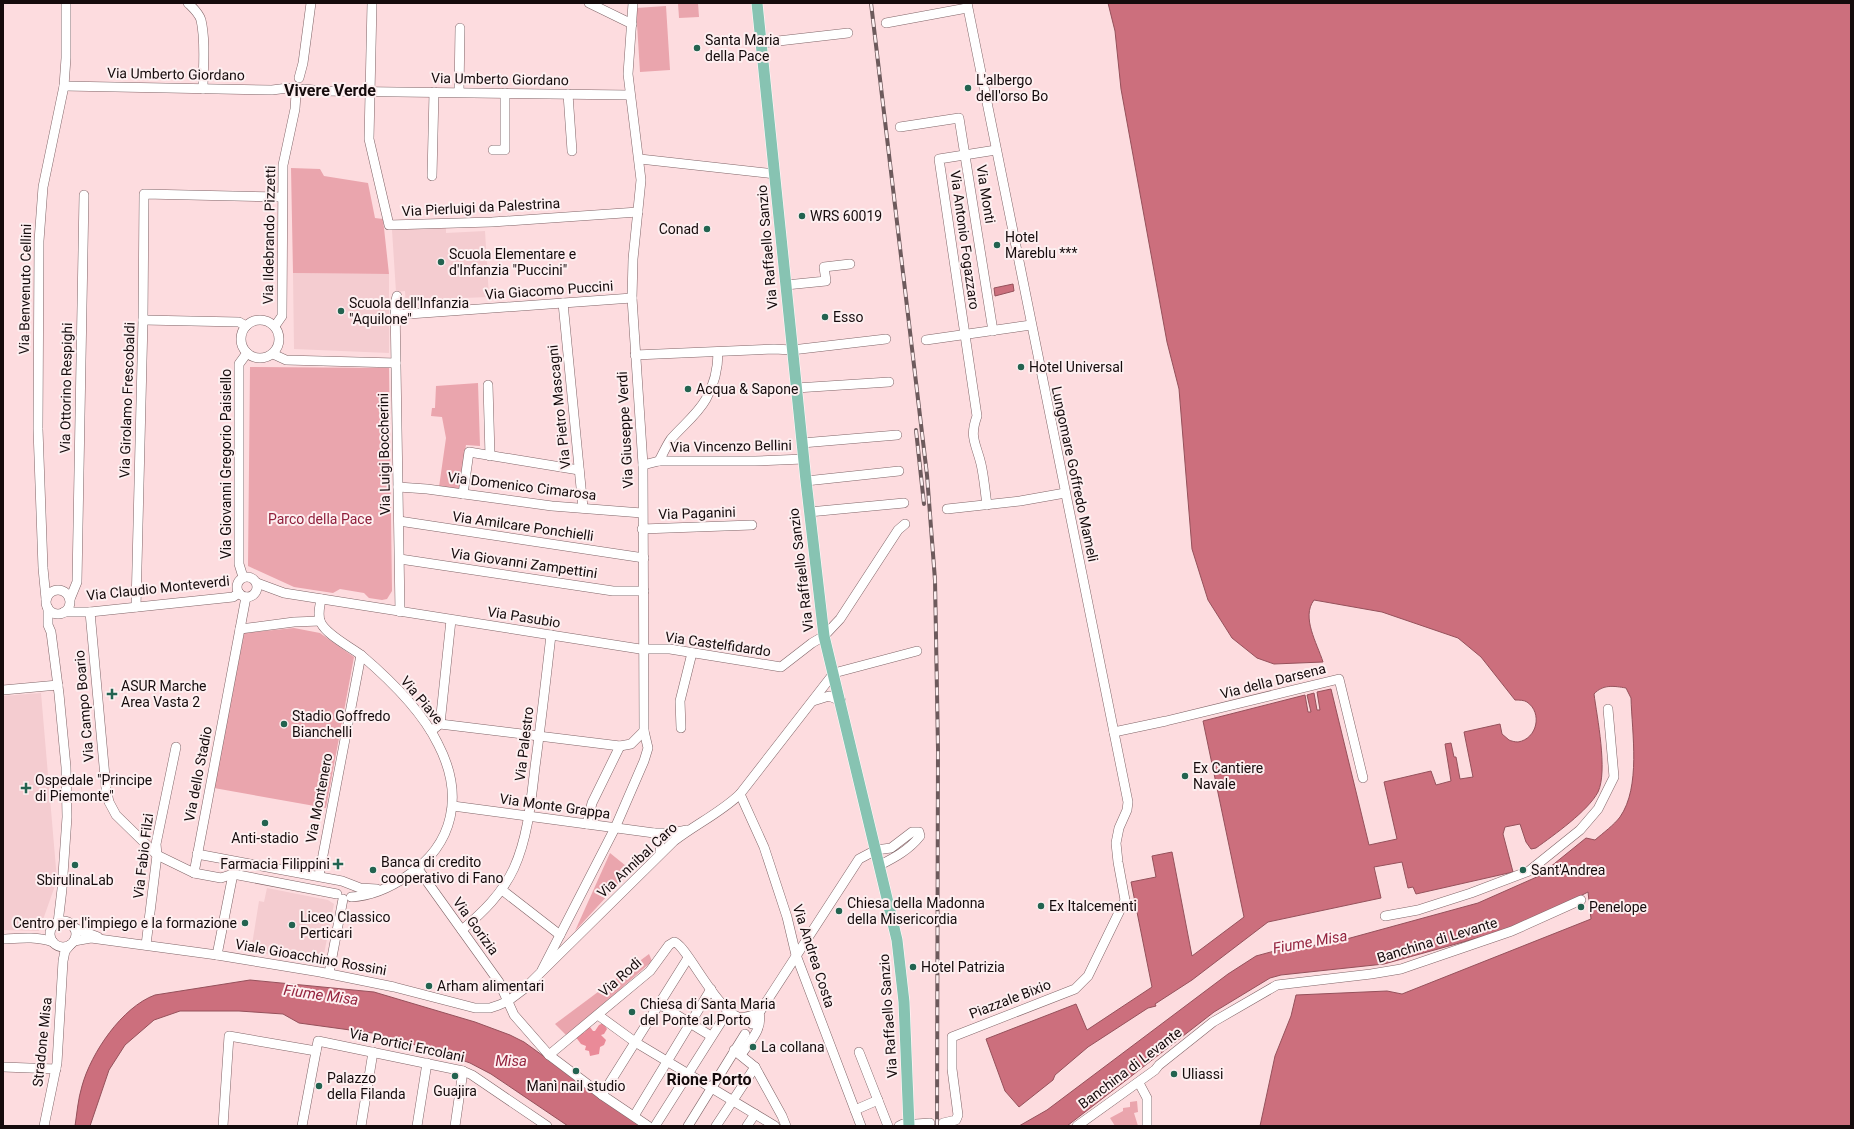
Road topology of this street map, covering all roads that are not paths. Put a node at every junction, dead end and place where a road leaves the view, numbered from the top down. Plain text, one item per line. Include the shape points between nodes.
1 (66, 3) edge
2 (188, 3) edge
3 (311, 3) edge
4 (372, 3) edge
5 (589, 3) edge
6 (633, 3) edge
7 (757, 3) edge
8 (967, 5) edge
9 (886, 23) dead end
10 (632, 24) junction
11 (460, 28) dead end
12 (848, 33) dead end
13 (761, 43) junction
14 (299, 78) junction
15 (64, 86) junction
16 (288, 88) junction
17 (203, 89) junction
18 (304, 89) junction
19 (370, 92) junction
20 (434, 92) junction
21 (459, 92) junction
22 (505, 93) junction
23 (296, 94) junction
24 (568, 94) junction
25 (630, 95) junction
26 (900, 127) dead end
27 (493, 150) dead end
28 (996, 150) junction
29 (572, 151) dead end
30 (966, 155) junction
31 (640, 159) junction
32 (775, 174) junction
33 (432, 176) dead end
34 (84, 195) dead end
35 (282, 196) junction
36 (638, 212) junction
37 (850, 264) dead end
38 (786, 285) junction
39 (397, 296) dead end
40 (632, 298) junction
41 (563, 304) junction
42 (395, 315) junction
43 (143, 320) junction
44 (1031, 325) junction
45 (246, 326) junction
46 (275, 326) junction
47 (993, 331) junction
48 (965, 335) junction
49 (886, 339) dead end
50 (926, 340) dead end
51 (792, 350) junction
52 (718, 352) junction
53 (247, 353) junction
54 (273, 354) junction
55 (635, 355) junction
56 (396, 363) junction
57 (889, 382) dead end
58 (488, 385) dead end
59 (796, 388) junction
60 (897, 435) dead end
61 (802, 443) junction
62 (490, 456) junction
63 (804, 459) junction
64 (659, 461) junction
65 (643, 465) junction
66 (579, 470) junction
67 (899, 471) dead end
68 (806, 481) junction
69 (398, 487) junction
70 (1065, 492) junction
71 (463, 494) junction
72 (904, 503) dead end
73 (986, 505) junction
74 (583, 508) junction
75 (947, 509) dead end
76 (809, 512) junction
77 (642, 513) junction
78 (399, 521) junction
79 (905, 524) dead end
80 (752, 525) dead end
81 (642, 529) junction
82 (644, 558) junction
83 (400, 559) junction
84 (243, 577) junction
85 (44, 578) junction
86 (257, 583) junction
87 (53, 591) junction
88 (644, 591) junction
89 (284, 593) junction
90 (255, 594) junction
91 (242, 595) junction
92 (69, 598) junction
93 (46, 599) junction
94 (321, 599) junction
95 (136, 607) junction
96 (48, 608) junction
97 (85, 612) junction
98 (400, 612) junction
99 (61, 613) junction
100 (451, 620) junction
101 (320, 621) junction
102 (240, 628) junction
103 (51, 632) junction
104 (551, 635) junction
105 (824, 636) junction
106 (644, 650) junction
107 (917, 651) dead end
108 (692, 653) junction
109 (361, 655) junction
110 (834, 672) junction
111 (58, 685) junction
112 (3, 690) edge
113 (812, 701) junction
114 (841, 701) junction
115 (1608, 709) dead end
116 (440, 724) junction
117 (681, 728) dead end
118 (431, 731) junction
119 (644, 731) junction
120 (1114, 732) junction
121 (539, 736) junction
122 (620, 746) junction
123 (176, 747) dead end
124 (1363, 778) dead end
125 (740, 794) junction
126 (453, 806) junction
127 (529, 816) junction
128 (587, 824) junction
129 (614, 828) junction
130 (689, 830) junction
131 (654, 833) junction
132 (876, 850) junction
133 (198, 854) junction
134 (660, 854) junction
135 (157, 855) junction
136 (880, 865) junction
137 (418, 869) junction
138 (194, 873) junction
139 (233, 874) junction
140 (319, 876) junction
141 (348, 884) junction
142 (384, 888) junction
143 (62, 889) junction
144 (502, 890) junction
145 (342, 895) junction
146 (1581, 900) dead end
147 (1385, 916) dead end
148 (566, 923) junction
149 (55, 925) junction
150 (73, 926) junction
151 (462, 930) junction
152 (560, 935) junction
153 (579, 935) junction
154 (3, 938) edge
155 (30, 938) junction
156 (105, 940) junction
157 (55, 943) junction
158 (72, 943) junction
159 (146, 945) junction
160 (217, 955) junction
161 (796, 955) junction
162 (688, 958) junction
163 (63, 961) junction
164 (542, 970) junction
165 (329, 973) junction
166 (1078, 986) joint
167 (711, 989) junction
168 (508, 1001) junction
169 (659, 1004) junction
170 (728, 1011) junction
171 (759, 1013) junction
172 (598, 1015) junction
173 (690, 1023) junction
174 (752, 1024) dead end
175 (745, 1034) dead end
176 (711, 1036) junction
177 (635, 1042) junction
178 (316, 1051) junction
179 (373, 1052) junction
180 (738, 1052) junction
181 (859, 1052) dead end
182 (549, 1055) junction
183 (427, 1062) junction
184 (667, 1062) junction
185 (3, 1067) edge
186 (755, 1067) junction
187 (56, 1069) junction
188 (463, 1071) junction
189 (688, 1074) junction
190 (1139, 1083) junction
191 (711, 1088) junction
192 (602, 1095) junction
193 (732, 1100) junction
194 (878, 1100) junction
195 (855, 1110) junction
196 (755, 1114) junction
197 (634, 1116) junction
198 (930, 1123) dead end
199 (944, 1123) dead end
200 (543, 1125) edge
201 (907, 1125) edge
202 (44, 1126) edge
203 (223, 1126) edge
204 (302, 1126) edge
205 (361, 1126) edge
206 (417, 1126) edge
207 (455, 1126) edge
208 (648, 1126) edge
209 (655, 1126) edge
210 (688, 1126) edge
211 (716, 1126) edge
212 (747, 1126) edge
213 (774, 1126) edge
214 (786, 1126) edge
215 (861, 1126) edge
216 (888, 1126) edge
217 (1077, 1126) edge
218 (1147, 1126) edge

1 - 15 street, Via Benvenuto Cellini
2 - 17 street via 200,19 204,53
3 - 14 street
4 - 19 street
5 - 10 street
6 - 10 street, Via Giuseppe Verdi
7 - 13 main road, Via Raffaello Sanzio
8 - 9 street
8 - 28 street, Lungomare Goffredo Mameli
10 - 25 street, Via Giuseppe Verdi via 628,74
11 - 21 street
12 - 13 street
13 - 32 main road, Via Raffaello Sanzio
14 - 16 street via 291,80
14 - 18 street via 303,81
15 - 17 street, Via Umberto Giordano
15 - 85 street, Via Benvenuto Cellini via 43,187 39,241 38,429
16 - 17 street, Via Umberto Giordano
16 - 23 street
18 - 19 street, Via Umberto Giordano
18 - 23 street via 302,93
19 - 20 street, Via Umberto Giordano
19 - 36 street, Via Pierluigi da Palestrina via 369,139 389,225 492,222
20 - 21 street, Via Umberto Giordano
20 - 33 street
21 - 22 street, Via Umberto Giordano
22 - 24 street, Via Umberto Giordano
22 - 27 street via 505,150
23 - 35 street, Via Ildebrando Pizzetti via 283,165
24 - 25 street, Via Umberto Giordano
24 - 29 street
25 - 31 street, Via Giuseppe Verdi
26 - 30 street, Via Monti via 959,118
28 - 30 street, Via Antonio Fogazzaro
28 - 44 street, Lungomare Goffredo Mameli
30 - 47 street, Via Monti
30 - 48 street, Via Antonio Fogazzaro via 939,159
31 - 32 street
31 - 36 street, Via Giuseppe Verdi
32 - 38 main road, Via Raffaello Sanzio
34 - 92 street, Via Ottorino Respighi via 77,582
35 - 43 street, Via Girolamo Frescobaldi via 144,194
35 - 46 street, Via Ildebrando Pizzetti via 282,316
36 - 40 street, Via Giuseppe Verdi
37 - 38 street via 824,267 826,281
38 - 51 main road, Via Raffaello Sanzio
39 - 42 street, Via Luigi Boccherini
40 - 41 street, Via Giacomo Puccini
40 - 55 street, Via Giuseppe Verdi
41 - 42 street, Via Giacomo Puccini
41 - 66 street, Via Pietro Mascagni
42 - 56 street, Via Luigi Boccherini
43 - 45 street via 239,322
43 - 95 street, Via Girolamo Frescobaldi
44 - 47 street
44 - 70 street, Lungomare Goffredo Mameli
45 - 46 street via 258,320 270,322
45 - 53 street via 241,342
46 - 54 street via 280,338 277,350
47 - 48 street
48 - 50 street
48 - 73 street via 977,416 972,429 981,463
49 - 51 street
51 - 52 street
51 - 59 main road, Via Raffaello Sanzio
52 - 55 street
52 - 64 street via 714,381 706,400 670,440
53 - 54 street via 262,358
53 - 84 street, Via Giovanni Gregorio Paisiello via 239,364 239,564
54 - 56 street via 286,360
55 - 65 street, Via Giuseppe Verdi
56 - 69 street, Via Luigi Boccherini
57 - 59 street
58 - 62 street
59 - 61 main road, Via Raffaello Sanzio
60 - 61 street
61 - 63 main road, Via Raffaello Sanzio
62 - 66 street
62 - 71 street via 469,452
63 - 64 street, Via Vincenzo Bellini
63 - 68 main road, Via Raffaello Sanzio
64 - 65 street, Via Vincenzo Bellini
65 - 77 street, Via Giuseppe Verdi
66 - 74 street, Via Pietro Mascagni
67 - 68 street
68 - 76 main road, Via Raffaello Sanzio
69 - 71 street, Via Domenico Cimarosa
69 - 78 street, Via Luigi Boccherini
70 - 73 street via 1035,499
70 - 120 street, Lungomare Goffredo Mameli
71 - 74 street, Via Domenico Cimarosa
72 - 76 street
73 - 75 street
74 - 77 street, Via Domenico Cimarosa
76 - 105 main road, Via Raffaello Sanzio
77 - 81 street, Via Giuseppe Verdi
78 - 82 street, Via Amilcare Ponchielli
78 - 83 street, Via Luigi Boccherini
79 - 105 street, Via Castelfidardo via 898,530 840,619
80 - 81 street, Via Paganini
81 - 82 street, Via Giuseppe Verdi
82 - 88 street, Via Giuseppe Verdi
83 - 88 street, Via Giovanni Zampettini via 613,590
83 - 98 street, Via Luigi Boccherini
84 - 86 street via 253,578
84 - 91 street via 237,584
85 - 87 street
85 - 93 street, Via Benvenuto Cellini
86 - 89 street
86 - 90 street
87 - 92 street via 60,590
87 - 93 street
88 - 106 street, Via Giuseppe Verdi
89 - 90 street
89 - 94 street
90 - 91 street
91 - 95 street, Via Claudio Monteverdi
91 - 102 street, Via dello Stadio
92 - 97 street, Via Claudio Monteverdi
92 - 99 street
93 - 96 street
94 - 98 street
94 - 101 street
95 - 97 street, Via Claudio Monteverdi
96 - 99 street via 54,614
96 - 103 street via 48,625
97 - 99 street, Via Claudio Monteverdi
97 - 135 street, Via Campo Boario via 109,802 116,815
98 - 100 street, Via Pasubio
99 - 103 street
100 - 104 street, Via Pasubio
100 - 116 street
101 - 102 street
101 - 109 street, Via Piave via 325,628
102 - 133 street, Via dello Stadio
103 - 111 street
104 - 106 street, Via Pasubio
104 - 121 street, Via Palestro
105 - 108 street, Via Castelfidardo via 781,668
105 - 110 main road, Via Raffaello Sanzio
106 - 108 street, Via Castelfidardo via 670,649
106 - 119 street, Via Giuseppe Verdi
107 - 110 street
108 - 117 street via 680,702
109 - 118 street, Via Piave via 422,717
109 - 140 street, Via Montenero
110 - 113 street, Via Annibal Caro
110 - 114 main road, Via Raffaello Sanzio
111 - 112 street
111 - 143 street via 66,767 67,817
113 - 114 street via 829,696
113 - 125 street, Via Annibal Caro
114 - 132 main road, Via Raffaello Sanzio
115 - 147 street via 1614,777 1598,809 1580,830 1528,871 1418,910
116 - 118 street
116 - 121 street
118 - 126 street, Via Piave via 447,765 452,783
119 - 122 street via 631,744
119 - 129 street, Via Giuseppe Verdi via 648,748 644,761
120 - 124 street, Via della Darsena via 1339,679
120 - 166 street, Lungomare Goffredo Mameli via 1128,802 1116,843 1124,900 1088,976
121 - 122 street
121 - 127 street, Via Palestro
122 - 128 street via 592,803
123 - 135 street, Via Fabio Filzi via 156,844
125 - 130 street, Via Annibal Caro via 723,809
125 - 161 street, Via Andrea Costa via 764,847 787,917
126 - 127 street, Via Monte Grappa
126 - 137 street, Via Piave via 450,825 440,844
127 - 128 street, Via Monte Grappa
127 - 144 street, Via Palestro via 522,849
128 - 129 street, Via Monte Grappa
129 - 131 street, Via Monte Grappa
129 - 148 street, Via Giuseppe Verdi
130 - 131 street, Via Monte Grappa
130 - 134 street, Via Annibal Caro
131 - 134 street via 661,846
132 - 136 main road, Via Raffaello Sanzio
132 - 136 street via 891,848 915,831 920,834 918,839 902,852
132 - 161 street via 859,859
133 - 138 street, Via dello Stadio
133 - 140 street
134 - 153 street, Via Annibal Caro
135 - 138 street, Via Campo Boario
135 - 159 street, Via Fabio Filzi
136 - 201 main road, Via Raffaello Sanzio via 902,970
137 - 142 street, Via Piave
137 - 151 street, Via Gorizia
138 - 139 street, Via Campo Boario via 221,878
139 - 145 street
139 - 160 street
140 - 141 street
140 - 145 street
141 - 142 street, Via Piave via 371,889
141 - 145 street via 341,884
141 - 145 street via 353,889
142 - 145 street, Via Piave via 371,894
143 - 149 street
143 - 150 street
144 - 151 street, Via Palestro via 486,909
144 - 152 street
145 - 165 street
146 - 190 street, Banchina di Levante via 1512,931 1401,969 1277,985 1213,1022
148 - 152 street, Via Giuseppe Verdi
148 - 153 street via 568,936
149 - 150 street via 64,921
149 - 155 street
149 - 157 street via 51,935
150 - 156 street, Viale Gioacchino Rossini
150 - 158 street via 76,935
151 - 168 street, Via Gorizia via 499,982
152 - 164 street, Via Giuseppe Verdi
153 - 164 street, Via Annibal Caro
154 - 155 street
155 - 157 street via 43,938
156 - 158 street, Viale Gioacchino Rossini via 91,938
156 - 159 street, Viale Gioacchino Rossini
157 - 158 street via 63,947
157 - 163 street, Stradone Misa
158 - 163 street, Stradone Misa via 65,951
159 - 160 street, Viale Gioacchino Rossini
160 - 165 street, Viale Gioacchino Rossini
161 - 171 street
161 - 195 street, Via Andrea Costa
162 - 167 street, Via Rodi
162 - 169 street
162 - 172 street, Via Rodi via 680,944 674,942 650,970
163 - 187 street, Stradone Misa
164 - 168 street, Via Annibal Caro
165 - 168 street, Viale Gioacchino Rossini via 475,1008 490,1008
166 - 199 street, Piazzale Bixio via 952,1037 952,1069 958,1115 956,1120
167 - 170 street, Via Rodi
167 - 173 street
168 - 182 street, Via Gorizia via 514,1015
169 - 173 street
169 - 177 street
170 - 171 street via 738,1017
170 - 176 street
171 - 174 street
171 - 180 street via 760,1027
172 - 177 street
172 - 182 street, Via Rodi
173 - 176 street
173 - 184 street
175 - 180 street
176 - 189 street
177 - 184 street
177 - 192 street
178 - 179 street, Via Portici Ercolani via 318,1041
178 - 203 street via 229,1036
178 - 204 street
179 - 183 street, Via Portici Ercolani
179 - 205 street
180 - 186 street
180 - 191 street
181 - 194 street
182 - 192 street, Via Gorizia
183 - 188 street, Via Portici Ercolani
183 - 206 street
184 - 189 street
184 - 197 street
185 - 187 street
186 - 193 street
186 - 214 street
187 - 202 street, Stradone Misa
188 - 200 street, Via Portici Ercolani
188 - 207 street
189 - 191 street
189 - 209 street
190 - 217 street, Banchina di Levante
190 - 218 street via 1148,1098
191 - 193 street
191 - 210 street
192 - 197 street, Via Gorizia
193 - 196 street
193 - 211 street
194 - 195 street
194 - 216 street
195 - 215 street, Via Andrea Costa
196 - 212 street
196 - 213 street
197 - 208 street, Via Gorizia
198 - 201 street

